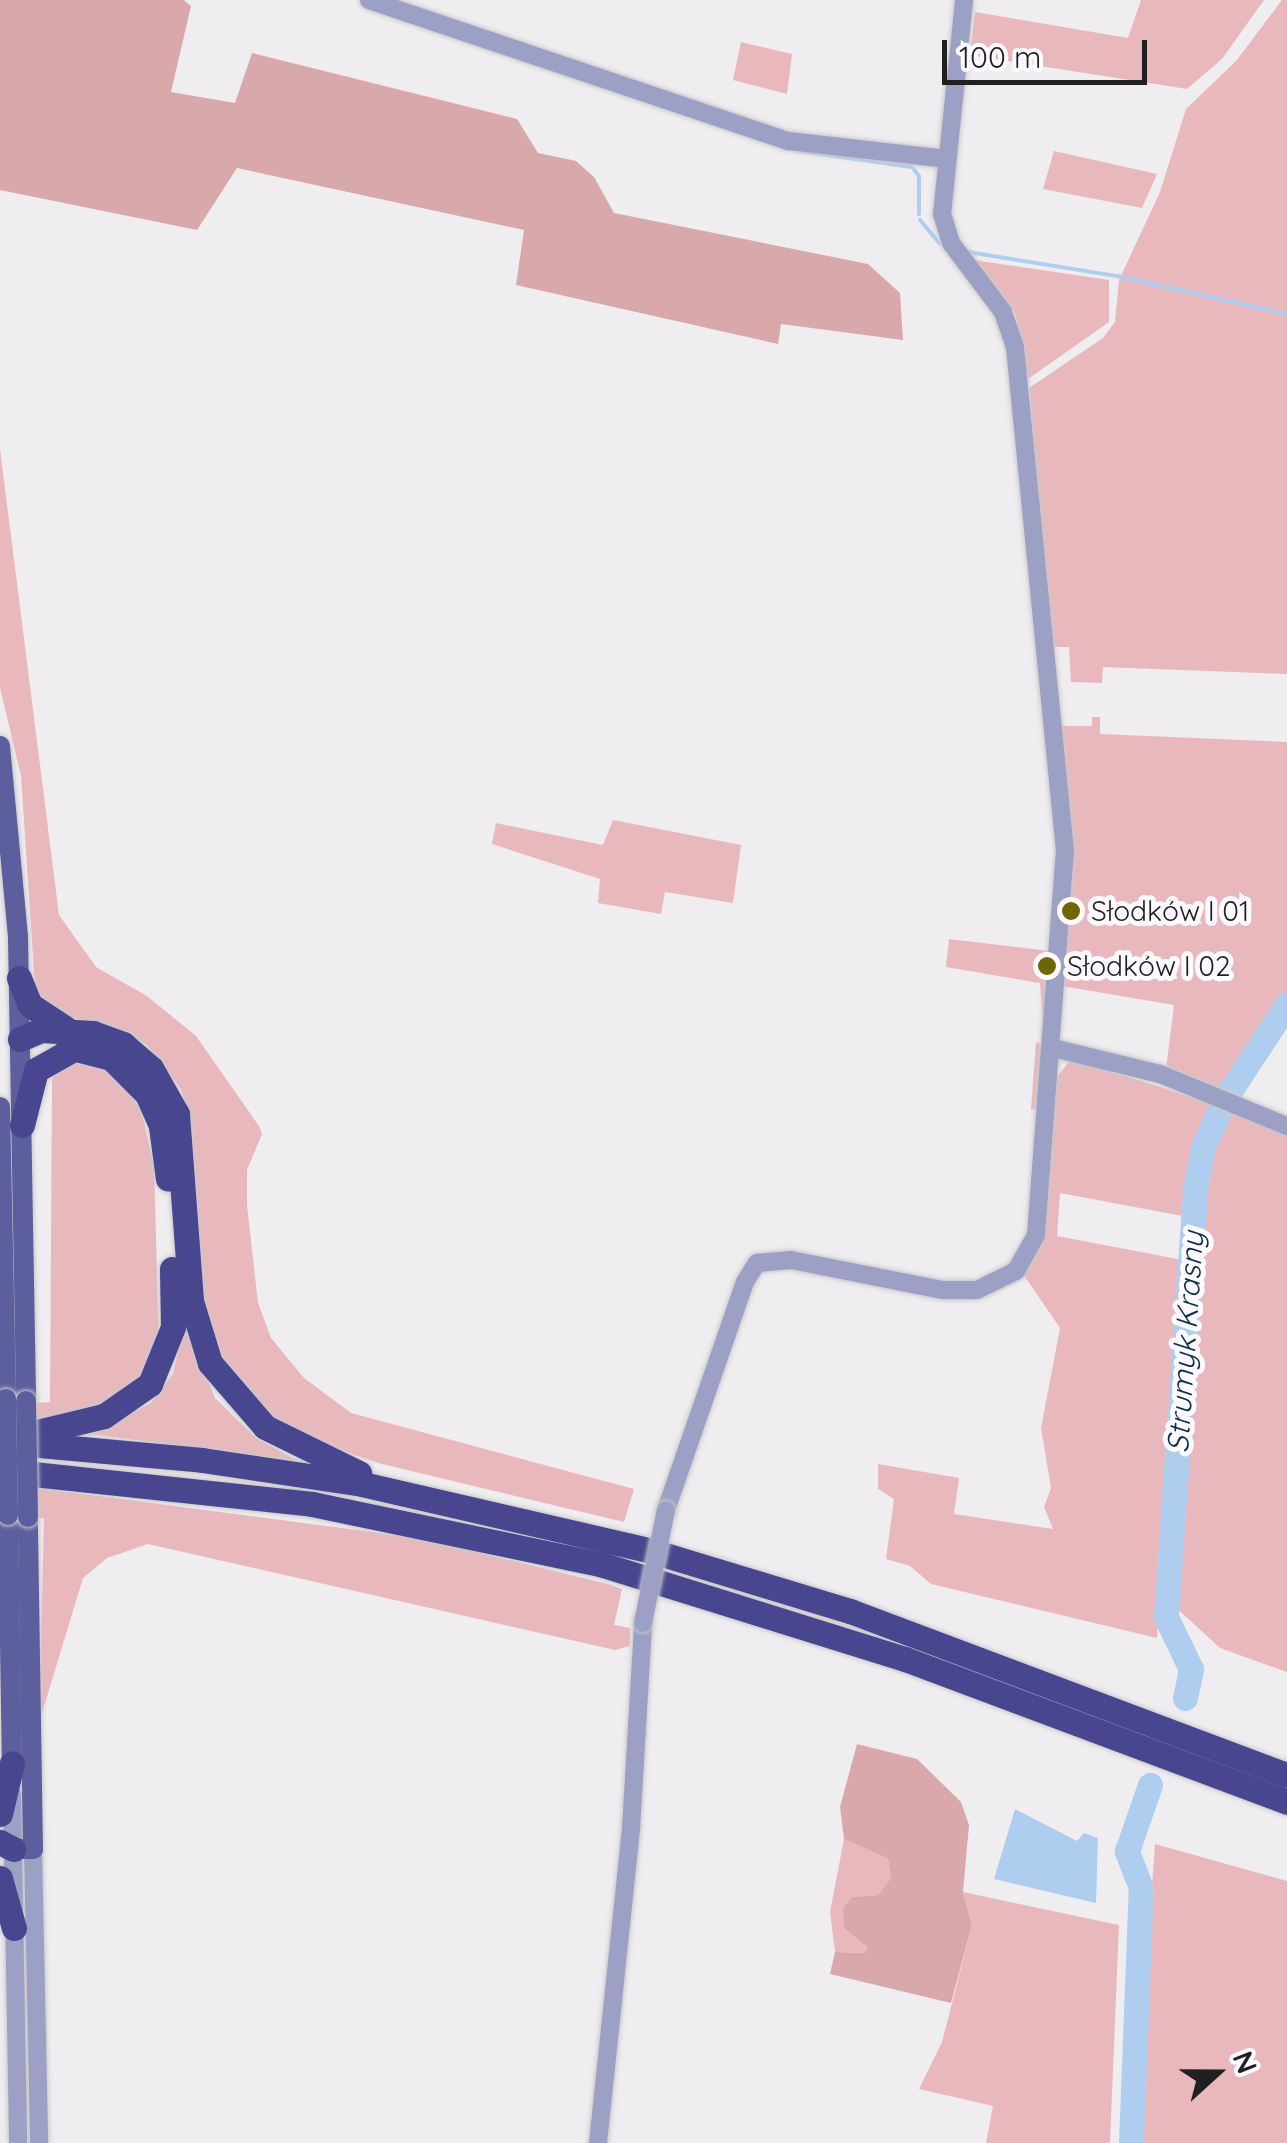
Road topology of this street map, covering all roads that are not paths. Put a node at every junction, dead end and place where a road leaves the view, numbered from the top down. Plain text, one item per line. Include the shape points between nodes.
1 (370, 0) edge
2 (964, 0) edge
3 (946, 159) junction
4 (0, 746) edge
5 (19, 978) junction
6 (10, 1039) edge
7 (76, 1039) junction
8 (1053, 1048) junction
9 (0, 1107) edge
10 (22, 1126) junction
11 (1287, 1126) edge
12 (16, 1400) junction
13 (0, 1440) edge
14 (0, 1470) edge
15 (406, 1493) junction
16 (18, 1516) junction
17 (12, 1764) junction
18 (1287, 1776) edge
19 (1287, 1802) edge
20 (0, 1814) edge
21 (12, 1849) edge
22 (0, 1878) edge
23 (14, 1928) junction
24 (18, 2143) edge
25 (39, 2143) edge
26 (598, 2143) edge

1 - 3 street via 789,141
2 - 3 street
3 - 8 street via 948,236 1002,312 1017,355 1065,852
4 - 5 main road
5 - 6 main road
5 - 7 highway via 40,1016
6 - 7 highway via 30,1046
6 - 10 main road
7 - 10 highway via 36,1070
7 - 13 highway via 127,1070 156,1108 167,1168 173,1327 161,1368 120,1408 54,1431
7 - 15 highway via 123,1044 151,1068 172,1101 182,1145 191,1301 202,1346 228,1390 287,1441
8 - 11 street via 1200,1091
8 - 26 street, bridge via 1041,1202 1036,1235 1022,1263 993,1285 962,1292 791,1260 757,1263 745,1282 666,1510 643,1623 631,1828
9 - 12 main road
10 - 12 main road
12 - 16 main road, bridge
13 - 15 highway via 202,1460
14 - 19 highway via 275,1498 600,1564 905,1659
15 - 18 highway via 604,1538 786,1590
16 - 17 main road
16 - 21 main road
17 - 20 highway
17 - 21 street
21 - 23 street
21 - 25 street
22 - 23 highway
23 - 24 street

